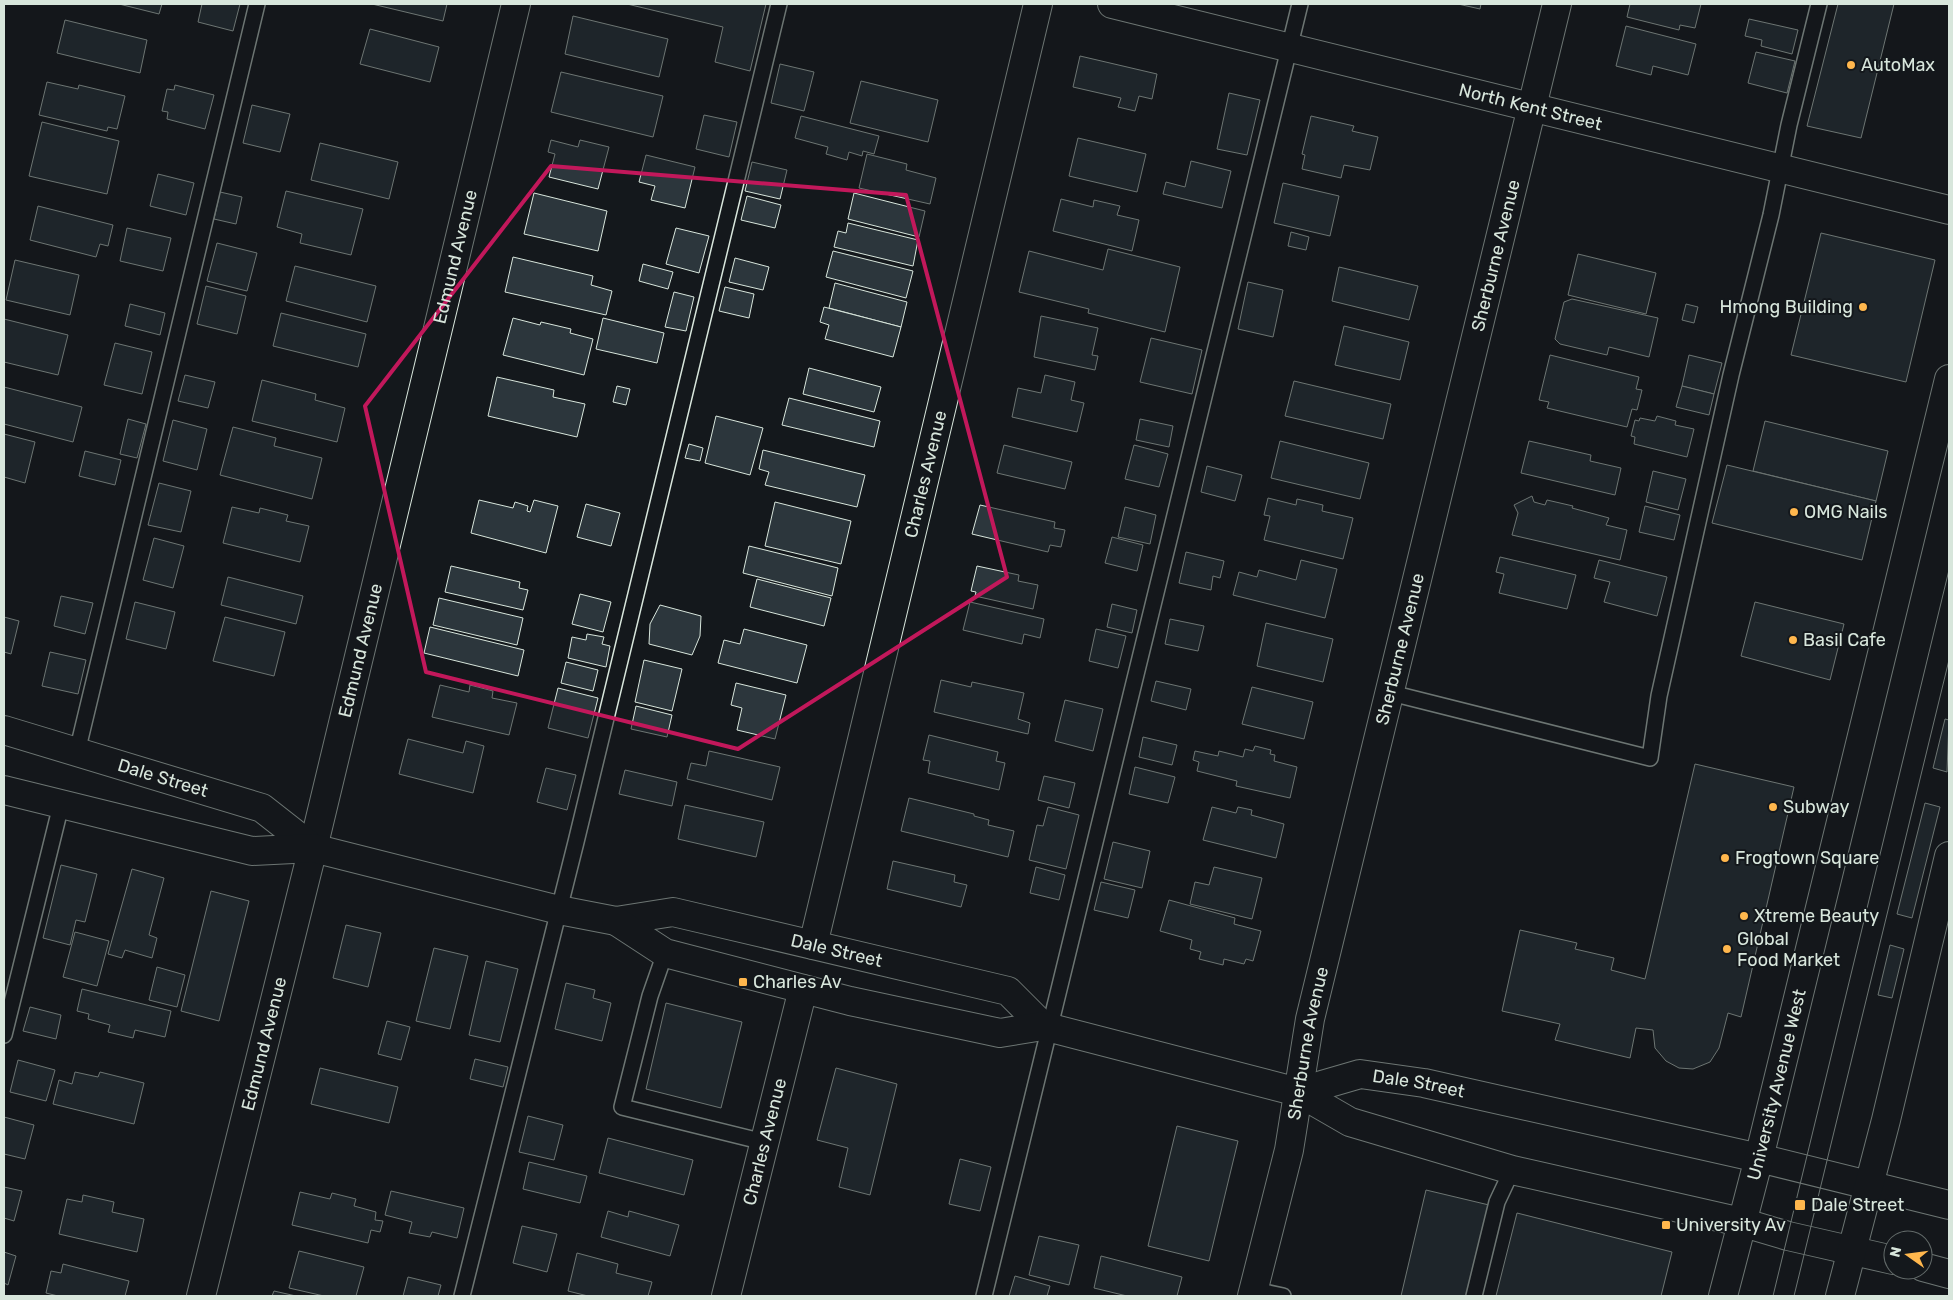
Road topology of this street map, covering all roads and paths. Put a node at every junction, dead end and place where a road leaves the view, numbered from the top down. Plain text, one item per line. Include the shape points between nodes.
1 (257, 4) edge
2 (516, 4) edge
3 (779, 4) edge
4 (1038, 4) edge
5 (1112, 4) edge
6 (1300, 4) edge
7 (1557, 4) edge
8 (1819, 4) edge
9 (1289, 48) junction
10 (1532, 107) junction
11 (1780, 168) junction
12 (1949, 210) edge
13 (1949, 379) edge
14 (1391, 693) junction
15 (4, 730) edge
16 (77, 752) junction
17 (4, 790) edge
18 (61, 805) junction
19 (313, 848) junction
20 (1949, 856) edge
21 (559, 910) junction
22 (616, 921) junction
23 (813, 945) junction
24 (665, 953) junction
25 (803, 989) junction
26 (1046, 1027) junction
27 (4, 1035) edge
28 (1298, 1092) junction
29 (764, 1142) junction
30 (1759, 1158) junction
31 (1512, 1170) junction
32 (1868, 1186) junction
33 (1949, 1204) edge
34 (1741, 1222) junction
35 (1852, 1251) junction
36 (1883, 1258) edge
37 (1933, 1270) edge
38 (1949, 1274) edge
39 (1253, 1293) edge
40 (201, 1296) edge
41 (462, 1296) edge
42 (726, 1296) edge
43 (984, 1296) edge
44 (1283, 1296) edge
45 (1474, 1296) edge
46 (1723, 1296) edge
47 (1840, 1296) edge

1 - 16 lane
2 - 19 main road, Edmund Avenue
3 - 21 lane
4 - 23 main road, Charles Avenue
5 - 9 main road, North Kent Street
6 - 9 lane
7 - 10 main road, Sherburne Avenue
8 - 11 lane
9 - 10 main road, North Kent Street
9 - 26 lane
10 - 11 main road, North Kent Street
10 - 14 main road, Sherburne Avenue
11 - 12 main road, North Kent Street
11 - 14 lane via 1664,676 1650,758
13 - 30 main road, University Avenue West
14 - 28 main road, Sherburne Avenue via 1310,1019
15 - 16 main road, Dale Street
16 - 19 main road, Dale Street via 262,808
17 - 18 main road, Dale Street
18 - 19 main road, Dale Street via 252,851
18 - 27 lane
19 - 21 main road, Dale Street
19 - 40 main road, Edmund Avenue
20 - 32 main road
21 - 22 main road, Dale Street
21 - 41 lane
22 - 23 main road, Dale Street via 673,912
22 - 24 main road, Dale Street
23 - 26 main road, Dale Street via 1008,991
24 - 25 main road, Dale Street
24 - 29 lane via 650,996 622,1107
25 - 26 main road, Dale Street via 1000,1033
25 - 29 main road, Charles Avenue
26 - 28 main road, Dale Street
26 - 43 lane
28 - 30 main road, Dale Street via 1360,1074 1424,1083
28 - 31 main road, Dale Street via 1350,1122
28 - 39 main road, Sherburne Avenue via 1289,1150
29 - 42 main road, Charles Avenue
30 - 32 main road, Dale Street
30 - 34 main road, University Avenue West
31 - 34 main road, Dale Street
31 - 45 lane via 1497,1202
32 - 33 main road, Dale Street
32 - 35 main road
34 - 35 main road, Dale Street
34 - 46 main road, University Avenue West
35 - 36 main road, Dale Street
35 - 47 main road
37 - 38 main road
39 - 44 lane

